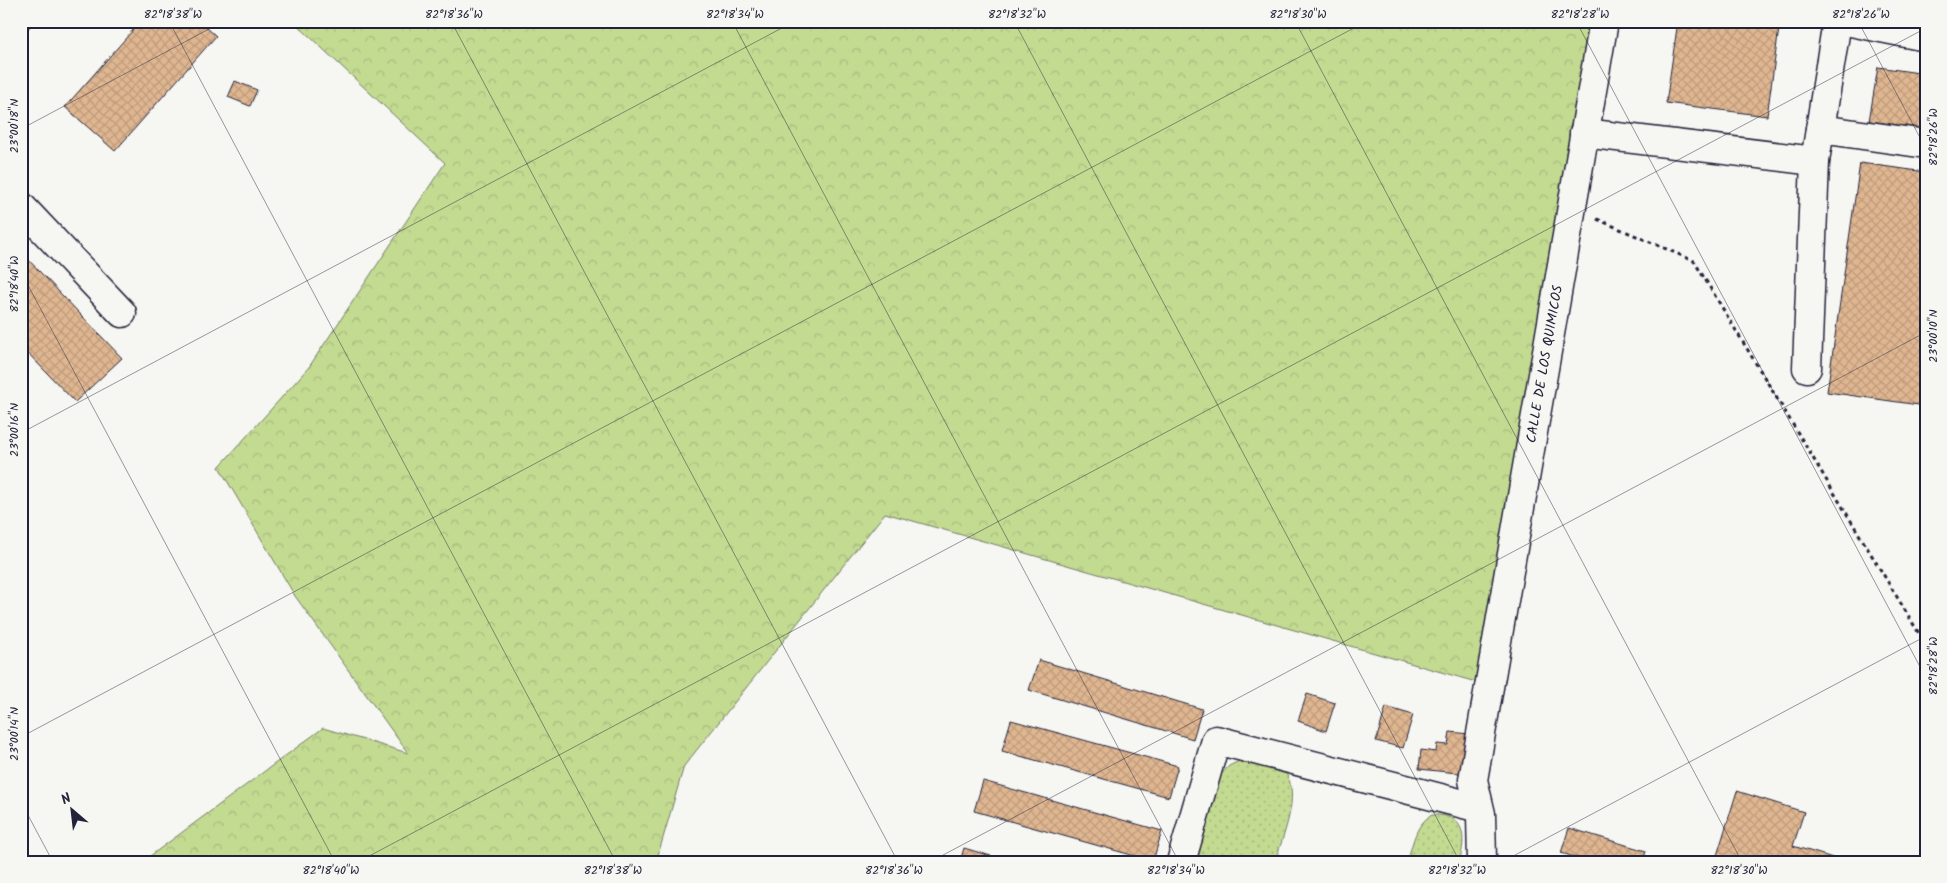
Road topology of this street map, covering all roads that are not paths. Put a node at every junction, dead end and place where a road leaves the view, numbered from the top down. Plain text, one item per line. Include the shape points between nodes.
1 (1604, 21) edge
2 (1837, 21) edge
3 (1846, 21) edge
4 (1926, 37) edge
5 (1820, 128) junction
6 (1584, 133) junction
7 (1926, 144) edge
8 (1815, 161) junction
9 (21, 206) edge
10 (122, 313) dead end
11 (1807, 368) dead end
12 (1480, 808) junction
13 (1485, 861) edge
14 (1181, 862) edge

1 - 6 lane, CALLE DE LOS QUIMICOS
2 - 5 lane
3 - 4 lane
5 - 7 lane
5 - 8 lane
6 - 8 lane
6 - 12 lane, CALLE DE LOS QUIMICOS via 1473,780
8 - 11 lane
9 - 10 lane
12 - 13 lane, CALLE DE LOS QUIMICOS
12 - 14 lane via 1216,740

